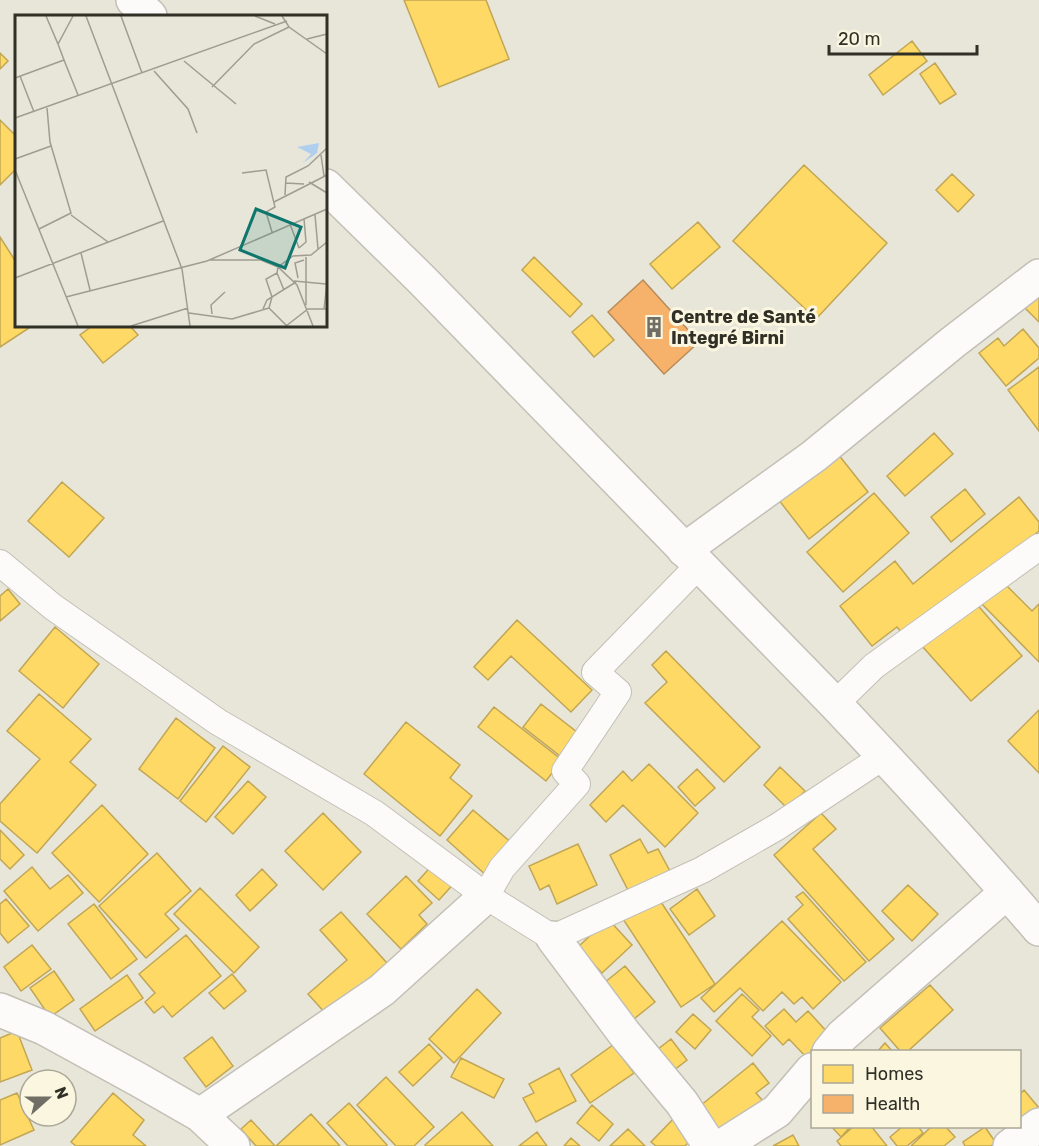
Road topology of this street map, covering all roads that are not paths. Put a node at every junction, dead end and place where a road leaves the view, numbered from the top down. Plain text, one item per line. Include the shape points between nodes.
1 (133, 0) edge
2 (149, 15) edge
3 (327, 187) edge
4 (1039, 276) edge
5 (1039, 547) edge
6 (692, 557) junction
7 (0, 563) edge
8 (835, 704) junction
9 (884, 756) junction
10 (1007, 892) junction
11 (486, 896) junction
12 (1039, 929) edge
13 (553, 938) junction
14 (0, 1010) edge
15 (831, 1050) edge
16 (811, 1072) edge
17 (200, 1115) junction
18 (1039, 1125) edge
19 (233, 1146) edge
20 (710, 1146) edge
21 (722, 1146) edge
22 (1010, 1146) edge

1 - 2 street
3 - 6 street
4 - 6 street
5 - 8 lane via 874,666
6 - 8 street
6 - 11 lane via 595,672 618,692 565,771 577,784 502,868
7 - 11 lane via 54,607 218,722 374,813
8 - 9 street
9 - 10 street
9 - 13 lane via 777,827 702,870
10 - 12 street
10 - 15 street
11 - 13 lane
11 - 17 street via 382,990
13 - 20 street
14 - 17 street via 44,1028
16 - 21 street via 777,1111
17 - 19 street
18 - 22 street

